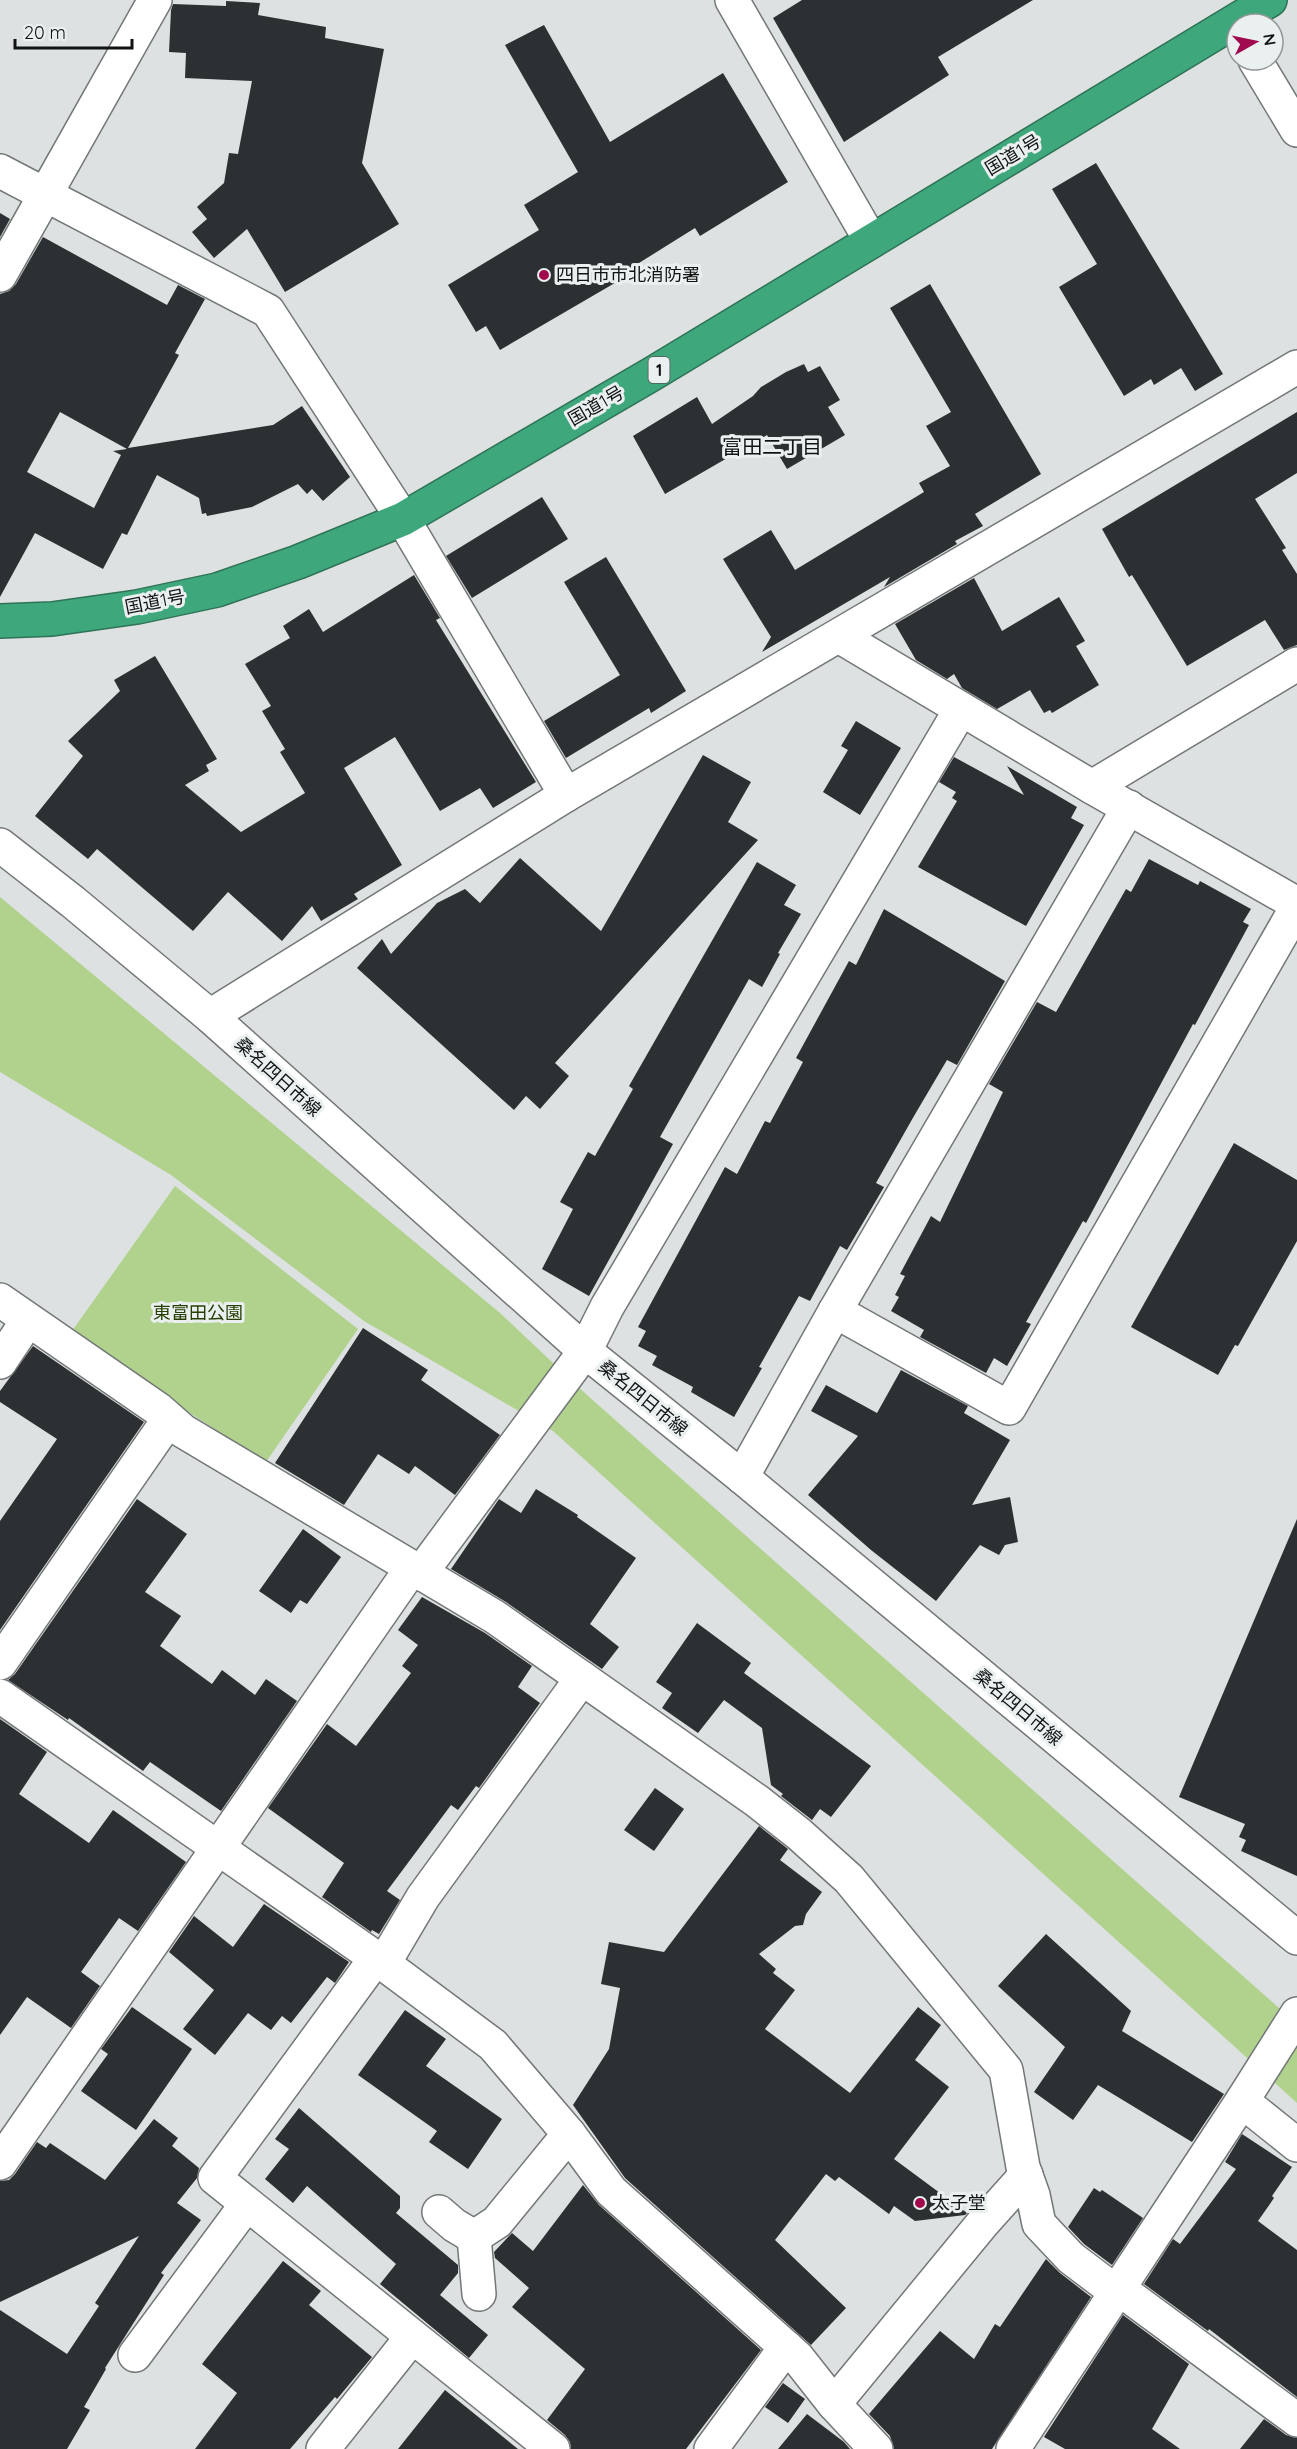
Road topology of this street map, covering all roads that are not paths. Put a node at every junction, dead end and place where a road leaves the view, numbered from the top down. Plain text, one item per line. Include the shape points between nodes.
1 (155, 0) edge
2 (732, 0) edge
3 (1270, 0) edge
4 (1254, 12) edge
5 (1225, 32) edge
6 (1262, 72) edge
7 (1297, 130) edge
8 (0, 171) edge
9 (45, 195) junction
10 (871, 241) junction
11 (3, 264) edge
12 (1297, 367) edge
13 (403, 519) junction
14 (0, 621) edge
15 (839, 636) junction
16 (1297, 664) edge
17 (961, 709) junction
18 (1092, 787) junction
19 (566, 795) junction
20 (1128, 807) junction
21 (0, 845) edge
22 (1297, 906) edge
23 (210, 1016) junction
24 (0, 1300) edge
25 (835, 1311) junction
26 (28, 1320) junction
27 (585, 1351) junction
28 (0, 1362) edge
29 (169, 1419) junction
30 (742, 1477) junction
31 (416, 1571) junction
32 (0, 1664) edge
33 (582, 1678) junction
34 (0, 1696) edge
35 (218, 1846) junction
36 (1297, 1938) edge
37 (380, 1961) junction
38 (1296, 2015) edge
39 (1248, 2092) junction
40 (569, 2134) junction
41 (1297, 2145) edge
42 (0, 2163) edge
43 (1026, 2175) junction
44 (246, 2205) junction
45 (439, 2212) dead end
46 (474, 2237) junction
47 (1117, 2290) junction
48 (479, 2294) dead end
49 (412, 2337) junction
50 (786, 2347) junction
51 (135, 2355) dead end
52 (834, 2404) junction
53 (1297, 2420) edge
54 (323, 2449) edge
55 (553, 2449) edge
56 (711, 2449) edge
57 (876, 2449) edge
58 (1013, 2449) edge

1 - 9 street
2 - 10 street
3 - 4 highway, 国道1号 / 1
5 - 10 highway, 国道1号 / 1
6 - 7 street
8 - 9 street
9 - 11 street
9 - 13 street via 268,311
10 - 13 highway, 国道1号 / 1
12 - 15 street
13 - 14 highway, 国道1号 / 1 via 217,590 137,607 51,619
13 - 19 street
15 - 17 street
15 - 19 street
16 - 18 street
17 - 18 street
17 - 27 street via 607,1307
18 - 20 street
19 - 23 street
20 - 22 street
20 - 25 street
21 - 23 street, 桑名四日市線
22 - 25 street via 1009,1408
23 - 27 street, 桑名四日市線
24 - 26 street
25 - 30 street
26 - 28 street
26 - 29 street
27 - 30 street, 桑名四日市線
27 - 31 street
29 - 31 street
29 - 32 street
30 - 36 street, 桑名四日市線
31 - 33 street via 495,1617
31 - 35 street
33 - 37 street
33 - 43 street via 757,1801 849,1879 1006,2070
34 - 35 street
35 - 37 street
35 - 42 street
37 - 40 street via 493,2045
37 - 44 street via 215,2178
38 - 39 street
39 - 41 street
39 - 47 street
40 - 46 street via 497,2222
40 - 50 street via 611,2191
43 - 47 street via 1039,2224 1071,2258
43 - 52 street
44 - 49 street
44 - 51 street
45 - 46 street
46 - 48 street
47 - 53 street
47 - 58 street
49 - 54 street
49 - 55 street
50 - 52 street
50 - 56 street
52 - 57 street

